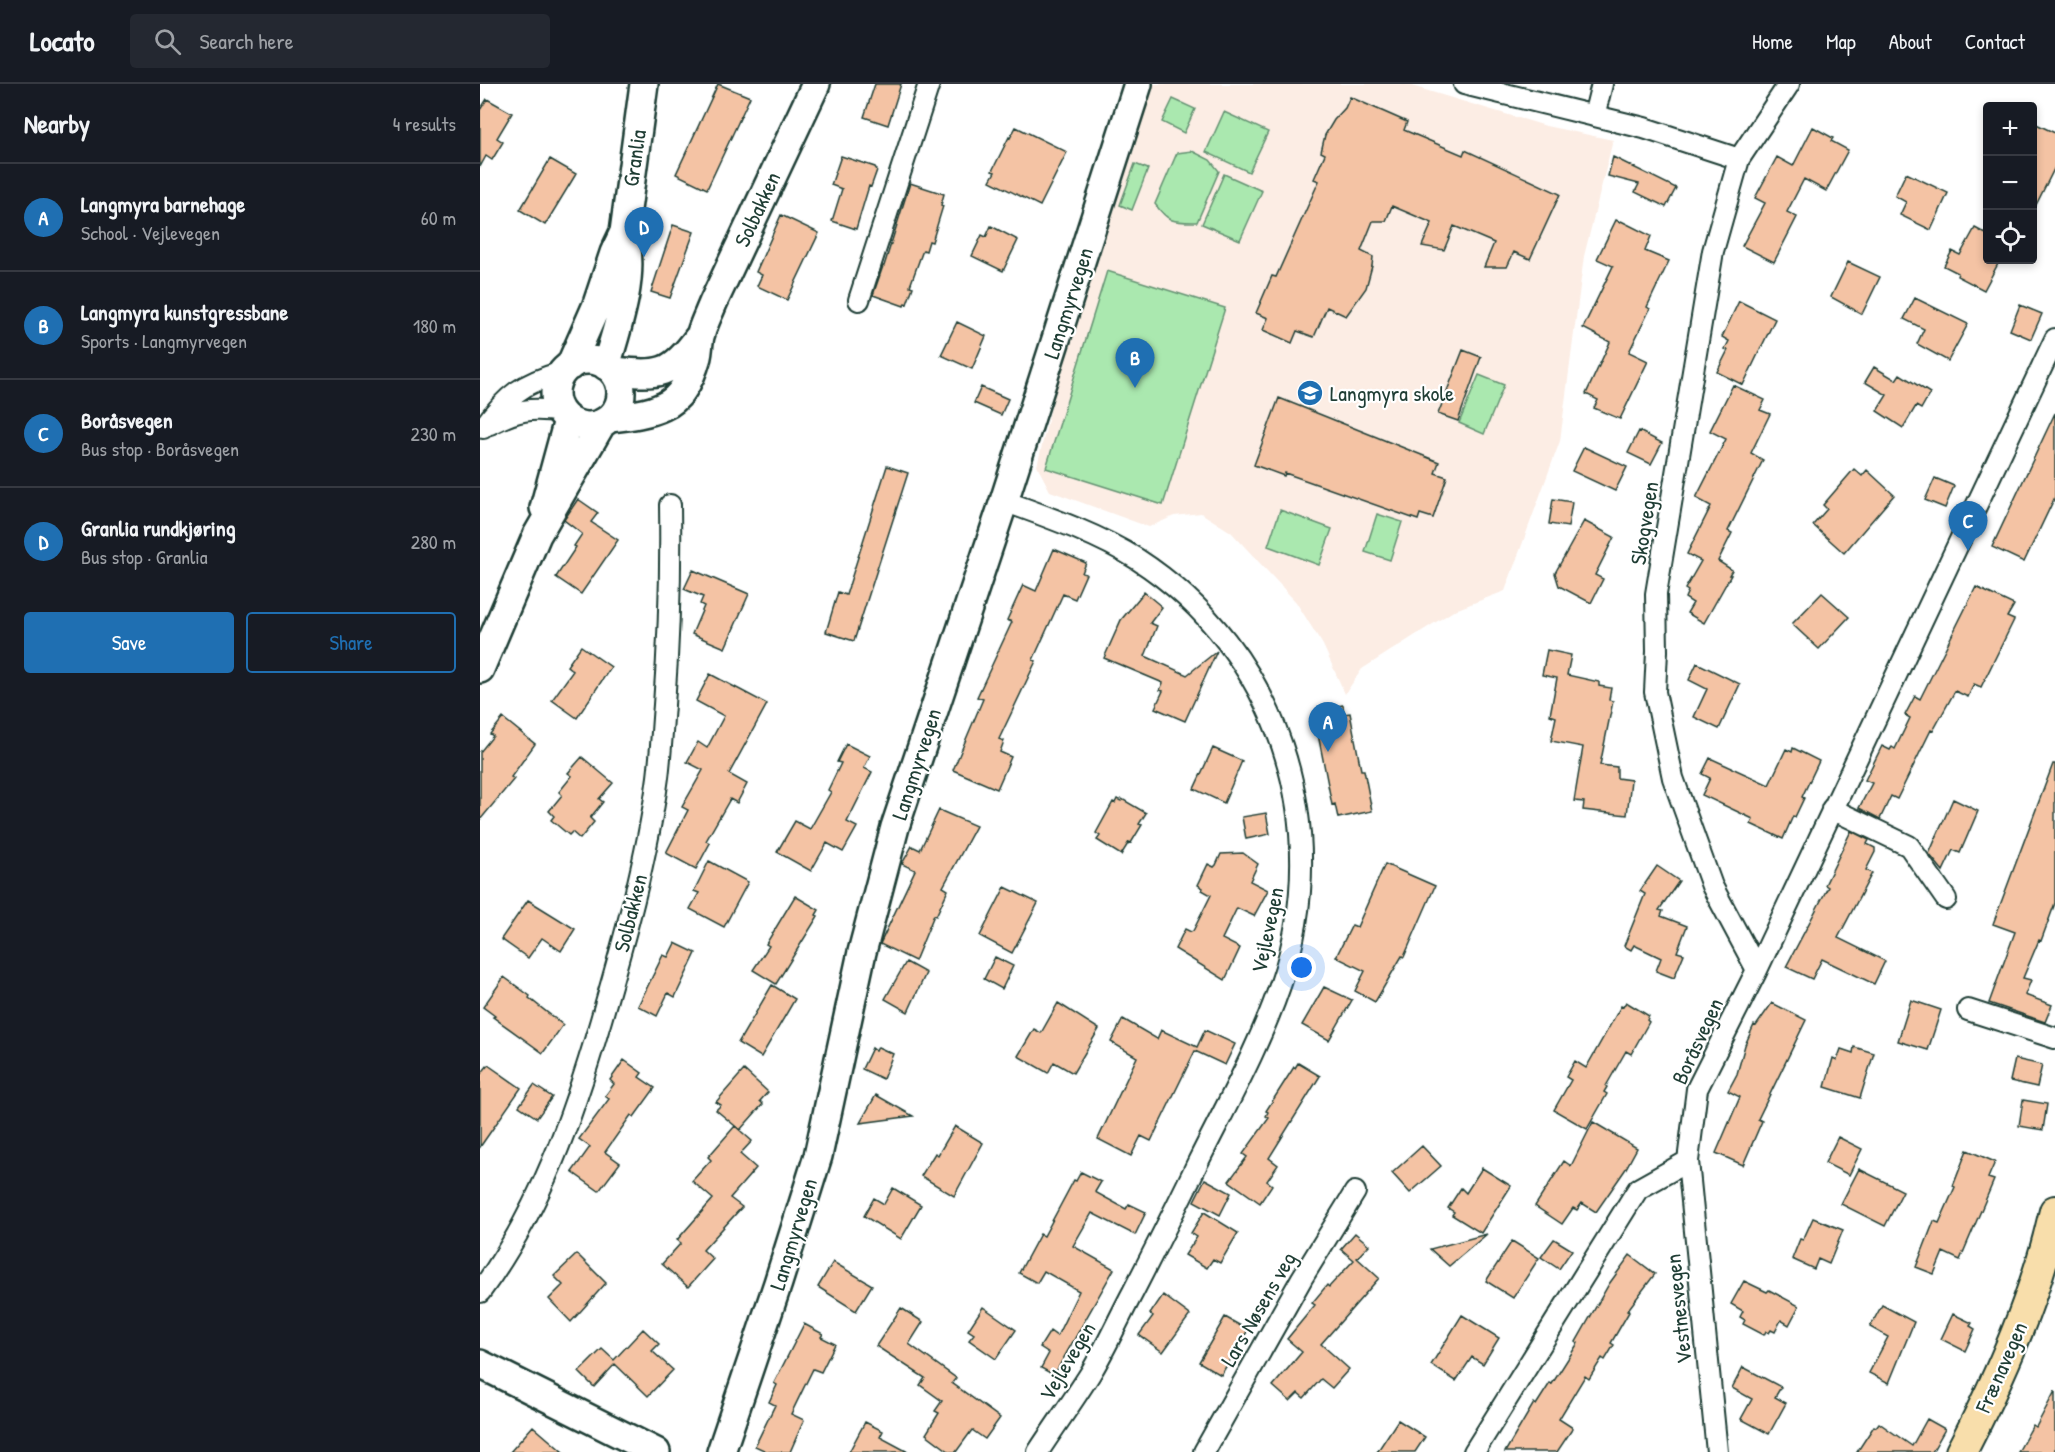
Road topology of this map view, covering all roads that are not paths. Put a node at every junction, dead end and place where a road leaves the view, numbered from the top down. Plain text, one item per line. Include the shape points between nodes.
1 (644, 84) edge
2 (816, 84) edge
3 (929, 84) edge
4 (1138, 84) edge
5 (1464, 84) edge
6 (1602, 84) edge
7 (1789, 84) edge
8 (1594, 116) junction
9 (1739, 159) junction
10 (624, 232) junction
11 (860, 300) dead end
12 (700, 334) junction
13 (2055, 339) edge
14 (566, 369) junction
15 (610, 369) junction
16 (564, 416) junction
17 (606, 421) junction
18 (481, 429) edge
19 (1004, 501) junction
20 (670, 505) dead end
21 (537, 536) junction
22 (480, 669) edge
23 (1832, 809) junction
24 (1946, 899) dead end
25 (1757, 970) junction
26 (1968, 1010) dead end
27 (2055, 1038) edge
28 (1688, 1161) junction
29 (1355, 1192) dead end
30 (2055, 1211) edge
31 (480, 1292) edge
32 (480, 1364) edge
33 (656, 1452) edge
34 (721, 1452) edge
35 (1038, 1452) edge
36 (1204, 1452) edge
37 (1474, 1452) edge
38 (1717, 1452) edge
39 (1961, 1452) edge

1 - 10 street, Granlia
2 - 12 street, Solbakken
3 - 11 street
4 - 19 street, Langmyrvegen
5 - 8 street
6 - 8 street
7 - 9 street, Skogvegen
8 - 9 street
9 - 25 street, Skogvegen via 1713,251 1656,594 1655,692 1673,778 1712,886
10 - 14 street, Granlia via 596,307
10 - 15 street, Granlia via 629,256
12 - 15 street, Solbakken via 684,357 659,373
12 - 17 street, Solbakken via 691,373 675,400 640,414
13 - 23 street, Boråsvegen
14 - 15 street via 588,360
14 - 16 street, Granlia via 555,392
14 - 18 street via 528,383
15 - 17 street, Granlia via 621,395 618,408
16 - 17 street via 579,425
16 - 18 street via 544,409 516,411
16 - 21 street, Granlia
17 - 21 street, Granlia
19 - 34 street, Langmyrvegen via 895,827 862,952 818,1156
19 - 35 street, Vejlevegen via 1135,558 1178,591 1221,636 1274,719 1293,783 1302,875 1299,908 1282,981 1268,1018 1108,1342
20 - 31 street, Solbakken via 670,584 658,776 628,927 591,1056 537,1200
21 - 22 street, Granlia
23 - 24 street via 1909,846
23 - 25 street, Boråsvegen
25 - 28 street, Boråsvegen via 1697,1089
26 - 27 street
28 - 37 street via 1638,1189
28 - 38 street, Vestnesvegen
29 - 36 street, Lars Nøsens veg
30 - 39 main road, Frænavegen via 2046,1253 2017,1335
32 - 33 street

